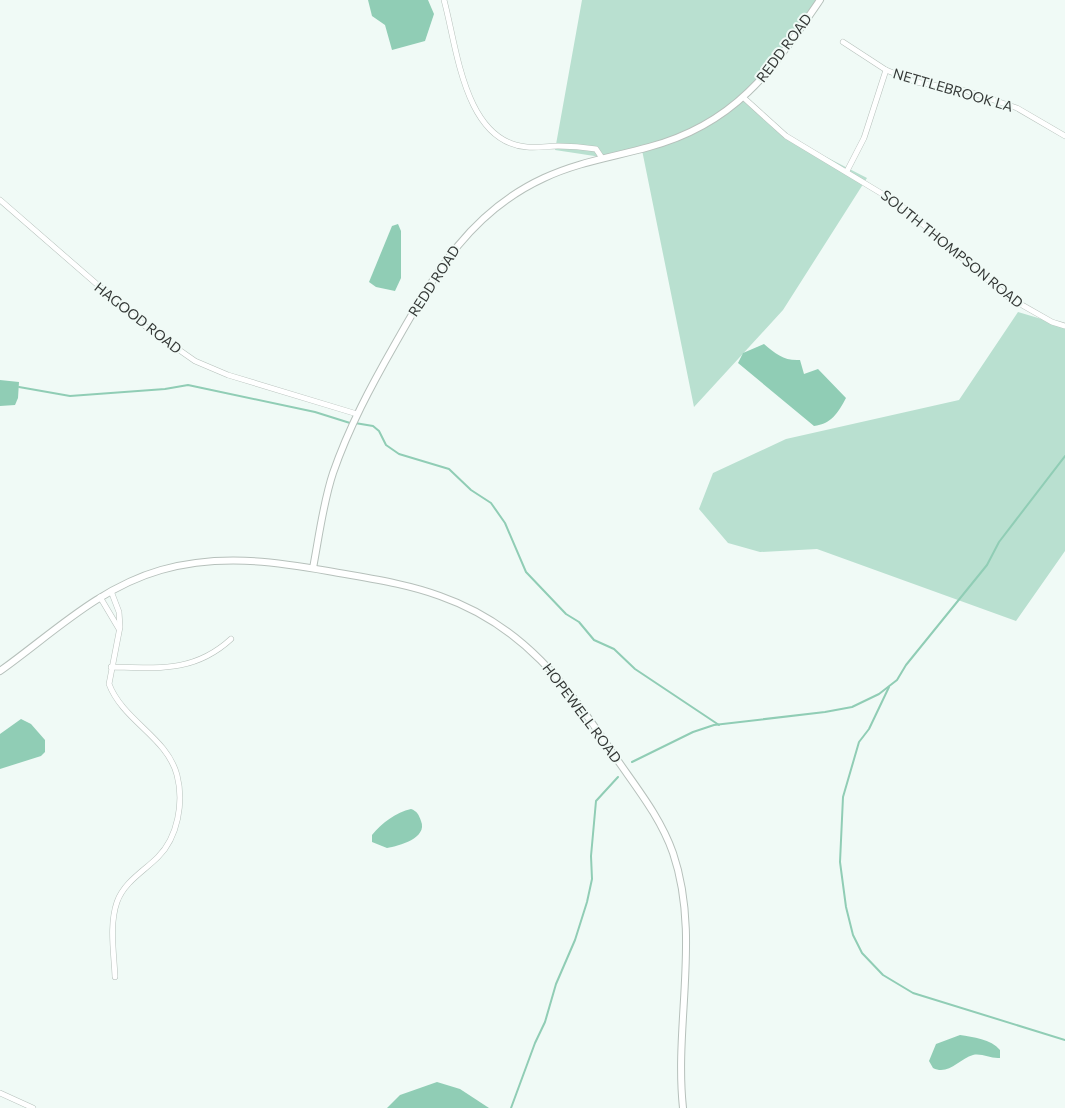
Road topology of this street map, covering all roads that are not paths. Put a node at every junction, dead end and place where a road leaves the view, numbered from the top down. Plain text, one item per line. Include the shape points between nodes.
1 (444, 0) edge
2 (820, 0) edge
3 (843, 42) dead end
4 (886, 70) junction
5 (744, 98) junction
6 (1065, 136) edge
7 (602, 158) junction
8 (847, 172) junction
9 (0, 200) edge
10 (1065, 326) edge
11 (357, 414) junction
12 (313, 568) junction
13 (111, 591) junction
14 (100, 597) junction
15 (119, 630) junction
16 (231, 639) dead end
17 (111, 667) junction
18 (0, 671) edge
19 (115, 977) dead end
20 (0, 1093) edge
21 (33, 1108) edge
22 (684, 1108) edge

1 - 7 street via 460,66 474,106 486,126 498,136 520,146 579,146 596,149
2 - 5 street, REDD ROAD via 777,62
3 - 4 street, NETTLEBROOK LA
4 - 6 street, NETTLEBROOK LA via 916,82 967,91 1017,108
4 - 8 street via 864,138
5 - 7 street, REDD ROAD via 714,120 678,138
5 - 8 street, SOUTH THOMPSON ROAD via 786,136
7 - 11 street, REDD ROAD via 572,166 522,190 492,210 468,232 432,281
8 - 10 street, SOUTH THOMPSON ROAD via 899,204 1008,297
9 - 11 street, HAGOOD ROAD via 144,326 195,361 228,375
11 - 12 street, REDD ROAD via 333,474
12 - 13 street, HOPEWELL ROAD via 245,559 208,561 159,571
12 - 22 street, HOPEWELL ROAD via 424,591 486,617 515,636 542,660 589,718 650,807 672,851 680,877 686,930 681,1075
13 - 14 street, HOPEWELL ROAD
13 - 15 street via 119,612
14 - 15 street
14 - 18 street, HOPEWELL ROAD
15 - 17 street
16 - 17 street via 216,651 184,666
17 - 19 street via 111,689 127,714 168,755 176,773 179,792 176,822 169,842 158,857 127,885 117,901 112,926
20 - 21 street

